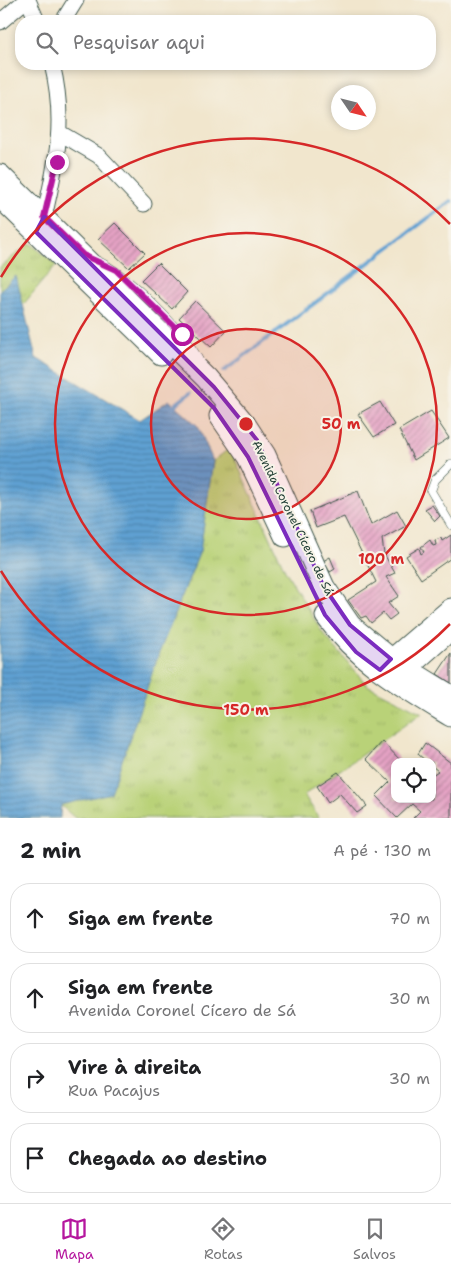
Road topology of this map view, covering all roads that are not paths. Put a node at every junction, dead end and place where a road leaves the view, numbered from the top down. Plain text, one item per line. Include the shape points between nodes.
1 (27, 0) edge
2 (76, 0) edge
3 (34, 15) edge
4 (67, 15) edge
5 (0, 22) edge
6 (53, 70) edge
7 (60, 133) junction
8 (0, 175) edge
9 (0, 197) edge
10 (144, 204) dead end
11 (40, 225) junction
12 (451, 464) edge
13 (451, 525) edge
14 (451, 609) edge
15 (451, 629) edge
16 (392, 670) junction
17 (451, 696) edge
18 (451, 716) edge

1 - 3 street
1 - 5 street
2 - 4 street
6 - 7 street via 60,108
7 - 10 street via 99,156
7 - 11 street via 57,162
8 - 11 main road, Avenida Coronel Cícero de Sá
9 - 11 main road, Avenida Coronel Cícero de Sá
11 - 16 main road, Avenida Coronel Cícero de Sá via 83,255 206,378 257,440 321,588
11 - 16 main road, Avenida Coronel Cícero de Sá via 220,415 248,457 325,615 356,652
12 - 13 lane via 435,480 431,491
14 - 16 main road
15 - 16 main road
16 - 17 main road, Avenida Coronel Cícero de Sá
16 - 18 main road, Avenida Coronel Cícero de Sá

